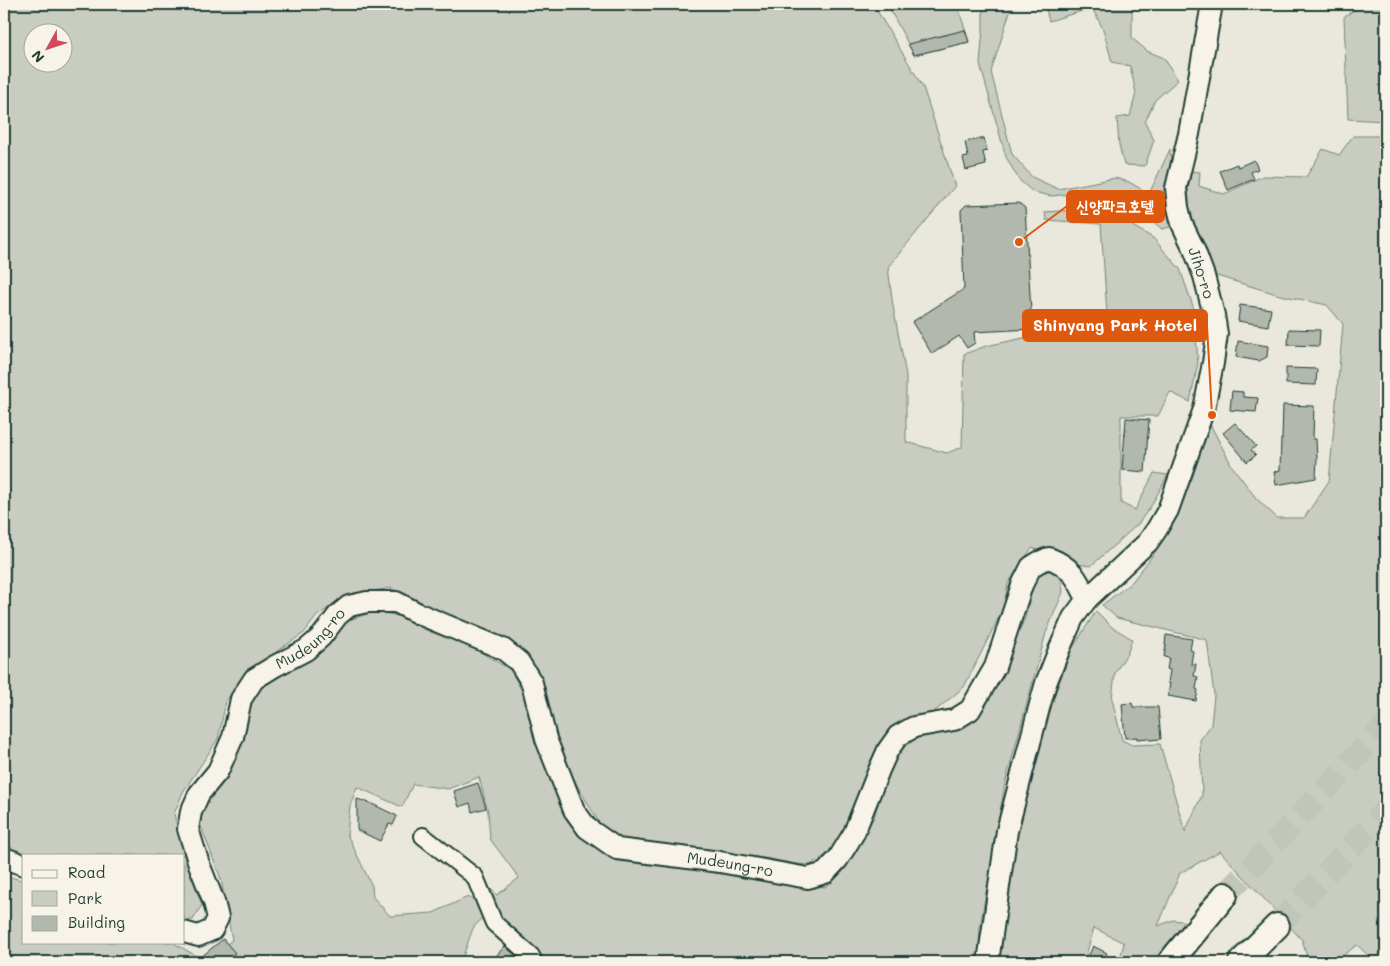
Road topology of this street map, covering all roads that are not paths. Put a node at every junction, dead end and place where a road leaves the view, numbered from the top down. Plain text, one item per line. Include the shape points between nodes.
1 (1212, 4) edge
2 (1087, 599) junction
3 (423, 836) dead end
4 (4, 858) edge
5 (22, 864) edge
6 (1225, 895) tunnel mouth
7 (1277, 926) tunnel mouth
8 (185, 932) edge
9 (534, 962) edge
10 (988, 962) edge
11 (1170, 962) edge
12 (1241, 962) edge

1 - 2 main road, Jiho-ro via 1176,188 1182,224 1204,276 1214,315 1217,334 1212,372 1204,409 1168,510 1148,542
2 - 8 main road, Mudeung-ro via 1076,578 1061,563 1049,558 1031,567 995,667 970,710 954,720 914,727 898,736 888,750 854,833 838,859 825,873 808,878 720,862 617,849 587,828 574,810 546,739 532,683 520,662 503,649 396,602 349,606 306,650 254,679 241,699 233,737 218,771 199,794 188,829 218,918 212,930 198,936
2 - 10 main road via 1073,618 1038,708 1007,831
3 - 9 street via 475,877 494,923
4 - 5 main road
6 - 11 highway
7 - 12 highway

